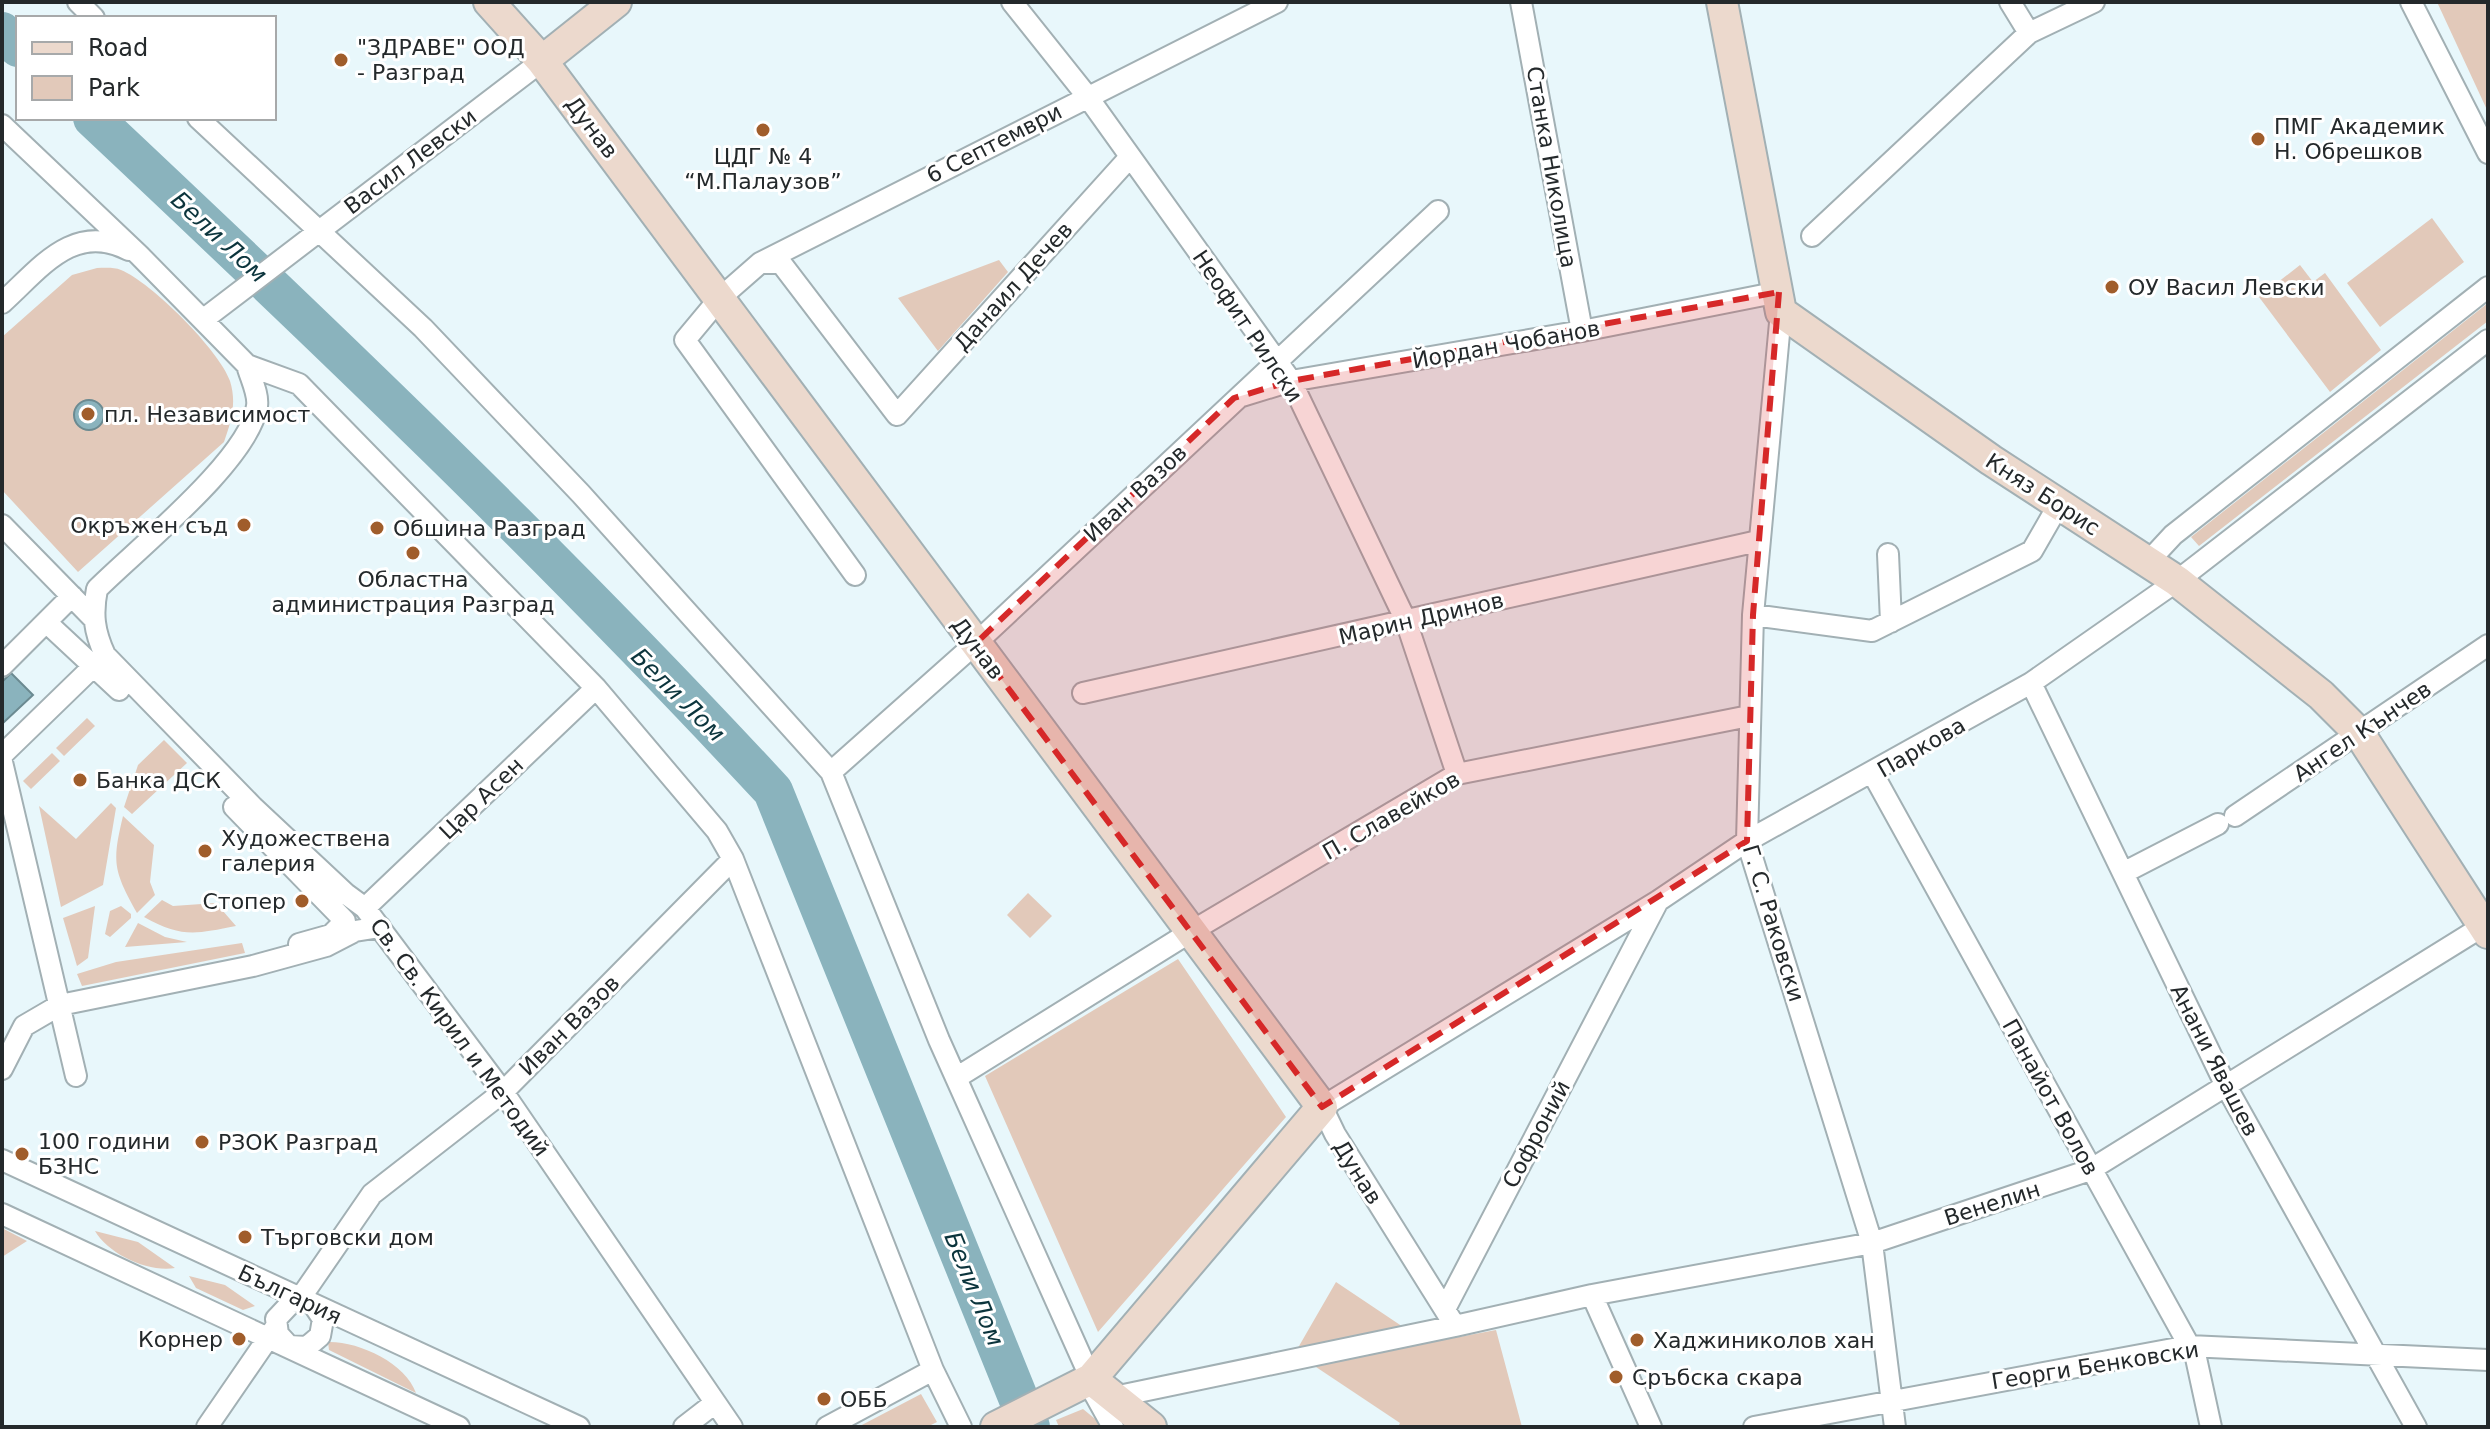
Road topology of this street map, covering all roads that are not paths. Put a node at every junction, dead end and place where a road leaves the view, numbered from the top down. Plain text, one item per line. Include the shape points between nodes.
1 (489, 2) edge
2 (616, 2) edge
3 (1012, 2) edge
4 (1277, 2) edge
5 (1521, 2) edge
6 (1722, 2) edge
7 (2010, 2) edge
8 (2094, 2) edge
9 (2411, 2) edge
10 (2029, 33) junction
11 (542, 61) junction
12 (1087, 96) junction
13 (200, 120) edge
14 (2, 125) edge
15 (2488, 153) edge
16 (1130, 157) junction
17 (1438, 211) dead end
18 (318, 231) junction
19 (1812, 236) dead end
20 (139, 255) junction
21 (760, 263) junction
22 (2488, 287) edge
23 (720, 298) junction
24 (1780, 302) junction
25 (2, 303) edge
26 (204, 319) junction
27 (1582, 331) junction
28 (2488, 340) edge
29 (1276, 360) junction
30 (247, 365) junction
31 (1291, 381) junction
32 (1234, 398) junction
33 (2059, 504) junction
34 (2, 525) edge
35 (1758, 541) junction
36 (1888, 554) dead end
37 (2148, 562) junction
38 (855, 575) dead end
39 (2177, 581) junction
40 (72, 596) junction
41 (93, 613) junction
42 (1753, 615) junction
43 (1406, 621) junction
44 (46, 622) junction
45 (1891, 622) junction
46 (975, 644) junction
47 (2488, 645) edge
48 (100, 660) junction
49 (2, 666) edge
50 (2031, 683) junction
51 (596, 688) junction
52 (1083, 693) dead end
53 (1749, 716) junction
54 (2359, 733) junction
55 (2, 755) edge
56 (2, 762) edge
57 (831, 772) junction
58 (1457, 774) junction
59 (1873, 774) junction
60 (1747, 841) junction
61 (733, 859) junction
62 (2123, 873) junction
63 (1658, 901) junction
64 (365, 908) junction
65 (380, 927) junction
66 (2486, 927) edge
67 (1192, 931) junction
68 (299, 944) dead end
69 (60, 1005) junction
70 (2, 1069) edge
71 (76, 1076) dead end
72 (956, 1078) junction
73 (2226, 1086) junction
74 (503, 1092) junction
75 (1322, 1107) junction
76 (2, 1160) edge
77 (2090, 1170) junction
78 (2, 1214) edge
79 (1872, 1243) junction
80 (1592, 1295) junction
81 (305, 1299) junction
82 (1450, 1318) junction
83 (273, 1331) junction
84 (289, 1346) junction
85 (2189, 1346) junction
86 (2376, 1356) junction
87 (2488, 1360) edge
88 (933, 1370) junction
89 (1101, 1396) edge
90 (1892, 1400) junction
91 (715, 1403) junction
92 (211, 1422) edge
93 (459, 1427) edge
94 (579, 1427) edge
95 (684, 1427) edge
96 (732, 1427) edge
97 (827, 1427) edge
98 (961, 1427) edge
99 (996, 1427) edge
100 (1151, 1427) edge
101 (1651, 1427) edge
102 (1754, 1427) edge
103 (1895, 1427) edge
104 (2211, 1427) edge
105 (2416, 1427) edge

1 - 11 street, Дунав
2 - 11 street, Васил Левски
3 - 12 street, Неофит Рилски
4 - 12 street, 6 Септември
5 - 27 street, Станка Николица
6 - 24 street
7 - 10 street
8 - 10 street
9 - 15 street
10 - 19 street
11 - 18 street, Васил Левски
11 - 23 street, Дунав
12 - 16 street, Неофит Рилски
12 - 21 street, 6 Септември
13 - 18 street
14 - 20 street
16 - 21 street, Данаил Дечев via 897,415 781,263
16 - 29 street, Неофит Рилски
17 - 29 street, Иван Вазов
18 - 26 street, Васил Левски
18 - 57 street via 423,328 581,494
20 - 25 street via 98,239 75,242
20 - 26 street
21 - 23 street, 6 Септември
22 - 37 street via 2173,535
23 - 38 street, 6 Септември via 685,340
23 - 46 street, Дунав
24 - 27 street, Йордан Чобанов
24 - 33 street, Княз Борис
24 - 35 street, Г. С. Раковски
26 - 30 street
27 - 31 street, Йордан Чобанов
28 - 39 street, Паркова
29 - 31 street, Неофит Рилски
29 - 32 street, Иван Вазов
30 - 41 street via 258,403 251,432 97,589
30 - 51 street via 299,384
31 - 32 street, Йордан Чобанов
31 - 43 street, Неофит Рилски
32 - 46 street, Иван Вазов
33 - 37 street, Княз Борис
33 - 45 street via 2032,551
34 - 40 street
35 - 42 street, Г. С. Раковски
35 - 43 street, Марин Дринов
36 - 45 street
37 - 39 street, Княз Борис
39 - 50 street, Паркова
39 - 54 street, Княз Борис via 2321,695
40 - 41 street
40 - 44 street
41 - 48 street, Св. Св. Кирил и Методий
42 - 45 street via 1872,631
42 - 53 street, Г. С. Раковски
43 - 52 street, Марин Дринов
43 - 58 street, Неофит Рилски
44 - 48 street
44 - 49 street
46 - 57 street, Иван Вазов
46 - 67 street, Дунав
47 - 54 street, Ангел Кънчев
48 - 55 street
48 - 64 street, Св. Св. Кирил и Методий
48 - 68 street via 345,921 331,935
50 - 59 street, Паркова
50 - 62 street, Анани Явашев
51 - 61 street via 717,831
51 - 64 street, Цар Асен
53 - 58 street, П. Славейков
53 - 60 street, Г. С. Раковски
54 - 62 street, Ангел Кънчев via 2226,820
54 - 66 street, Княз Борис
56 - 69 street
57 - 72 street
58 - 67 street, П. Славейков
59 - 60 street, Паркова
59 - 77 street, Панайот Волов
60 - 63 street, Паркова
60 - 79 street, Г. С. Раковски
61 - 74 street, Иван Вазов
61 - 88 street
62 - 73 street, Анани Явашев
63 - 75 street, Паркова
63 - 82 street, Софроний
64 - 65 street, Св. Св. Кирил и Методий
65 - 69 street via 253,966
65 - 74 street, Св. Св. Кирил и Методий
66 - 73 street, Венелин
67 - 72 street, П. Славейков
67 - 75 street, Дунав
69 - 70 street via 24,1026
69 - 71 street
72 - 89 street
73 - 77 street, Венелин
73 - 86 street, Анани Явашев
74 - 81 street, Иван Вазов via 372,1194
74 - 91 street, Св. Св. Кирил и Методий
75 - 82 street, Дунав
75 - 89 street
76 - 81 street, България
77 - 79 street, Венелин
77 - 85 street, Панайот Волов
78 - 83 street
79 - 80 street, Венелин
79 - 90 street, Г. С. Раковски
80 - 82 street, Венелин
80 - 101 street
81 - 83 street via 280,1311
81 - 84 street via 323,1319 320,1336 307,1347
81 - 94 street, България
82 - 89 street, Венелин
83 - 84 street
83 - 92 street
84 - 93 street
85 - 86 street, Георги Бенковски
85 - 90 street, Георги Бенковски
85 - 104 street, Панайот Волов
86 - 87 street, Георги Бенковски
86 - 105 street, Анани Явашев
88 - 97 street
88 - 98 street
89 - 99 street
89 - 100 street
90 - 102 street, Георги Бенковски
90 - 103 street, Г. С. Раковски
91 - 95 street
91 - 96 street, Св. Св. Кирил и Методий

